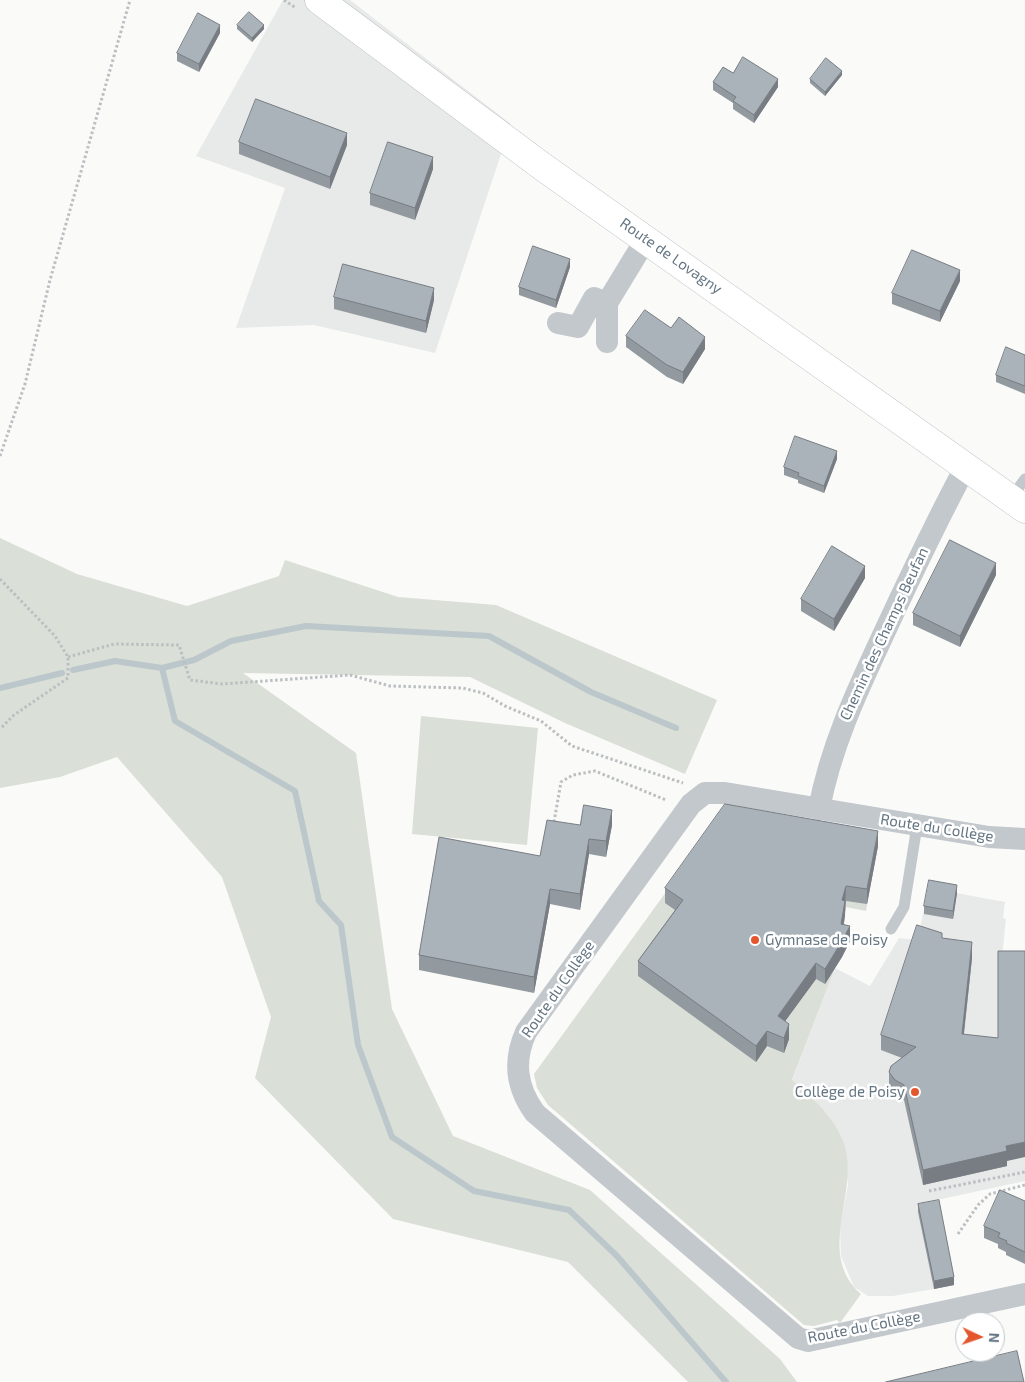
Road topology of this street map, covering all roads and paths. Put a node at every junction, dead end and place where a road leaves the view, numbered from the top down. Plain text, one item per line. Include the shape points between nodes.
1 (130, 0) edge
2 (319, 0) edge
3 (646, 239) junction
4 (607, 303) junction
5 (558, 323) dead end
6 (607, 342) dead end
7 (0, 456) edge
8 (966, 466) junction
9 (1020, 495) edge
10 (0, 580) edge
11 (68, 657) junction
12 (0, 728) edge
13 (694, 802) junction
14 (819, 809) junction
15 (554, 822) edge
16 (917, 826) junction
17 (1025, 839) edge
18 (891, 929) dead end
19 (1025, 1172) edge
20 (1025, 1185) edge
21 (929, 1191) dead end
22 (958, 1234) dead end
23 (1025, 1294) edge

1 - 7 path via 50,280 25,384
2 - 3 main road, Route de Lovagny via 543,167
3 - 4 street
3 - 8 main road, Route de Lovagny
4 - 5 street via 594,298 578,327
4 - 6 street
8 - 9 main road, Route de Lovagny
8 - 14 street, Chemin des Champs Beufan via 939,516 845,719 829,763
10 - 11 path via 55,636
11 - 12 path via 68,678
11 - 13 path via 114,644 179,645 190,680 222,684 350,675 390,686 474,690 541,721 572,746 690,785
13 - 14 street, Route du Collège via 711,792
13 - 15 path via 595,771 573,775 561,782
13 - 23 street, Route du Collège via 526,1032 517,1068 528,1103 544,1121 798,1338 808,1341
14 - 16 street, Route du Collège
16 - 17 street, Route du Collège
16 - 18 lane via 904,907
19 - 21 path
20 - 22 path via 990,1194

